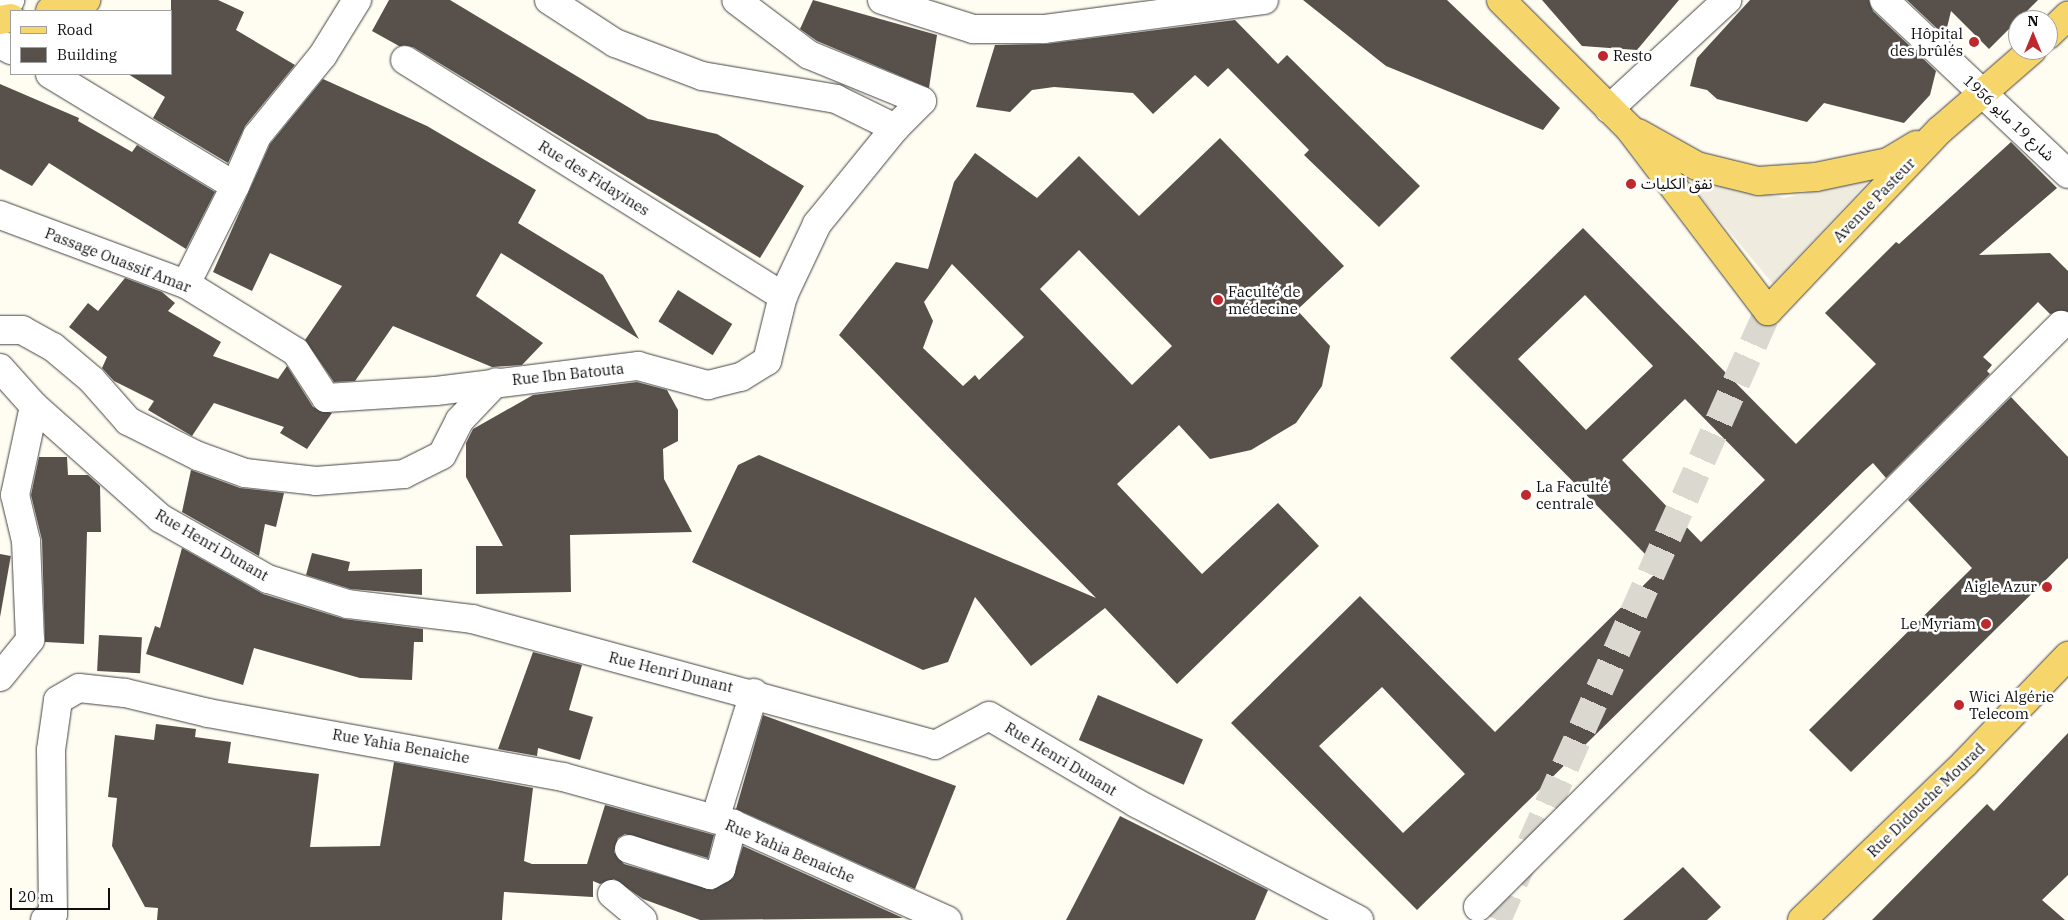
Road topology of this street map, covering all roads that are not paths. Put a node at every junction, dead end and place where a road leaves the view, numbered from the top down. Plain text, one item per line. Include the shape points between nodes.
1 (10, 0) edge
2 (86, 0) edge
3 (357, 0) edge
4 (549, 0) edge
5 (736, 0) edge
6 (882, 0) edge
7 (1264, 0) edge
8 (1501, 0) edge
9 (1727, 0) edge
10 (1884, 0) edge
11 (0, 6) edge
12 (53, 10) edge
13 (2068, 16) edge
14 (2058, 26) edge
15 (405, 60) dead end
16 (2021, 60) edge
17 (52, 75) edge
18 (1984, 95) junction
19 (1609, 109) junction
20 (895, 128) junction
21 (1629, 128) junction
22 (1940, 130) junction
23 (2068, 174) edge
24 (235, 186) junction
25 (0, 215) edge
26 (186, 284) junction
27 (783, 296) junction
28 (2061, 325) dead end
29 (0, 330) edge
30 (0, 368) edge
31 (496, 382) junction
32 (34, 406) junction
33 (2068, 656) edge
34 (0, 677) edge
35 (754, 694) junction
36 (724, 822) junction
37 (629, 849) dead end
38 (612, 894) dead end
39 (1478, 907) dead end
40 (45, 920) edge
41 (643, 920) edge
42 (947, 920) edge
43 (1359, 920) edge
44 (1802, 920) edge

1 - 11 street
2 - 12 main road
3 - 24 street via 323,55 257,136
4 - 20 street via 615,43 702,76 836,99
5 - 20 street, Rue Ibn Batouta via 809,55 922,101
6 - 7 street via 972,29 1044,29
8 - 19 main road
9 - 19 street
10 - 18 street, شارع 19 مايو 1956
13 - 14 main road
15 - 27 street, Rue des Fidayines
16 - 18 main road, Avenue Pasteur
17 - 24 street
18 - 22 main road, Avenue Pasteur
18 - 23 street, شارع 19 مايو 1956
19 - 21 main road
20 - 27 street, Rue Ibn Batouta via 817,224
21 - 22 main road via 1698,166 1758,180 1816,177 1888,162
21 - 22 main road, Avenue Pasteur via 1768,311
24 - 26 street
25 - 26 street, Passage Ouassif Amar
26 - 31 street, Passage Ouassif Amar via 296,352 326,398
27 - 31 street, Rue Ibn Batouta via 767,360 741,377 708,385 638,366
28 - 39 street
29 - 31 street, Rue Ibn Batouta via 22,330 53,347 92,380 128,421 198,456 245,473 316,481 404,474 442,456 460,420
30 - 32 street, Rue Henri Dunant
32 - 34 street via 15,495 26,540 30,640
32 - 35 street, Rue Henri Dunant via 160,518 268,579 348,604 472,619
33 - 44 main road, Rue Didouche Mourad
35 - 36 street
35 - 43 street, Rue Henri Dunant via 935,745 988,716 1136,803
36 - 37 street via 721,869 710,875
36 - 40 street, Rue Yahia Benaiche via 562,777 208,713 126,693 79,688 58,700 51,750 53,914
36 - 42 street, Rue Yahia Benaiche
38 - 41 street

